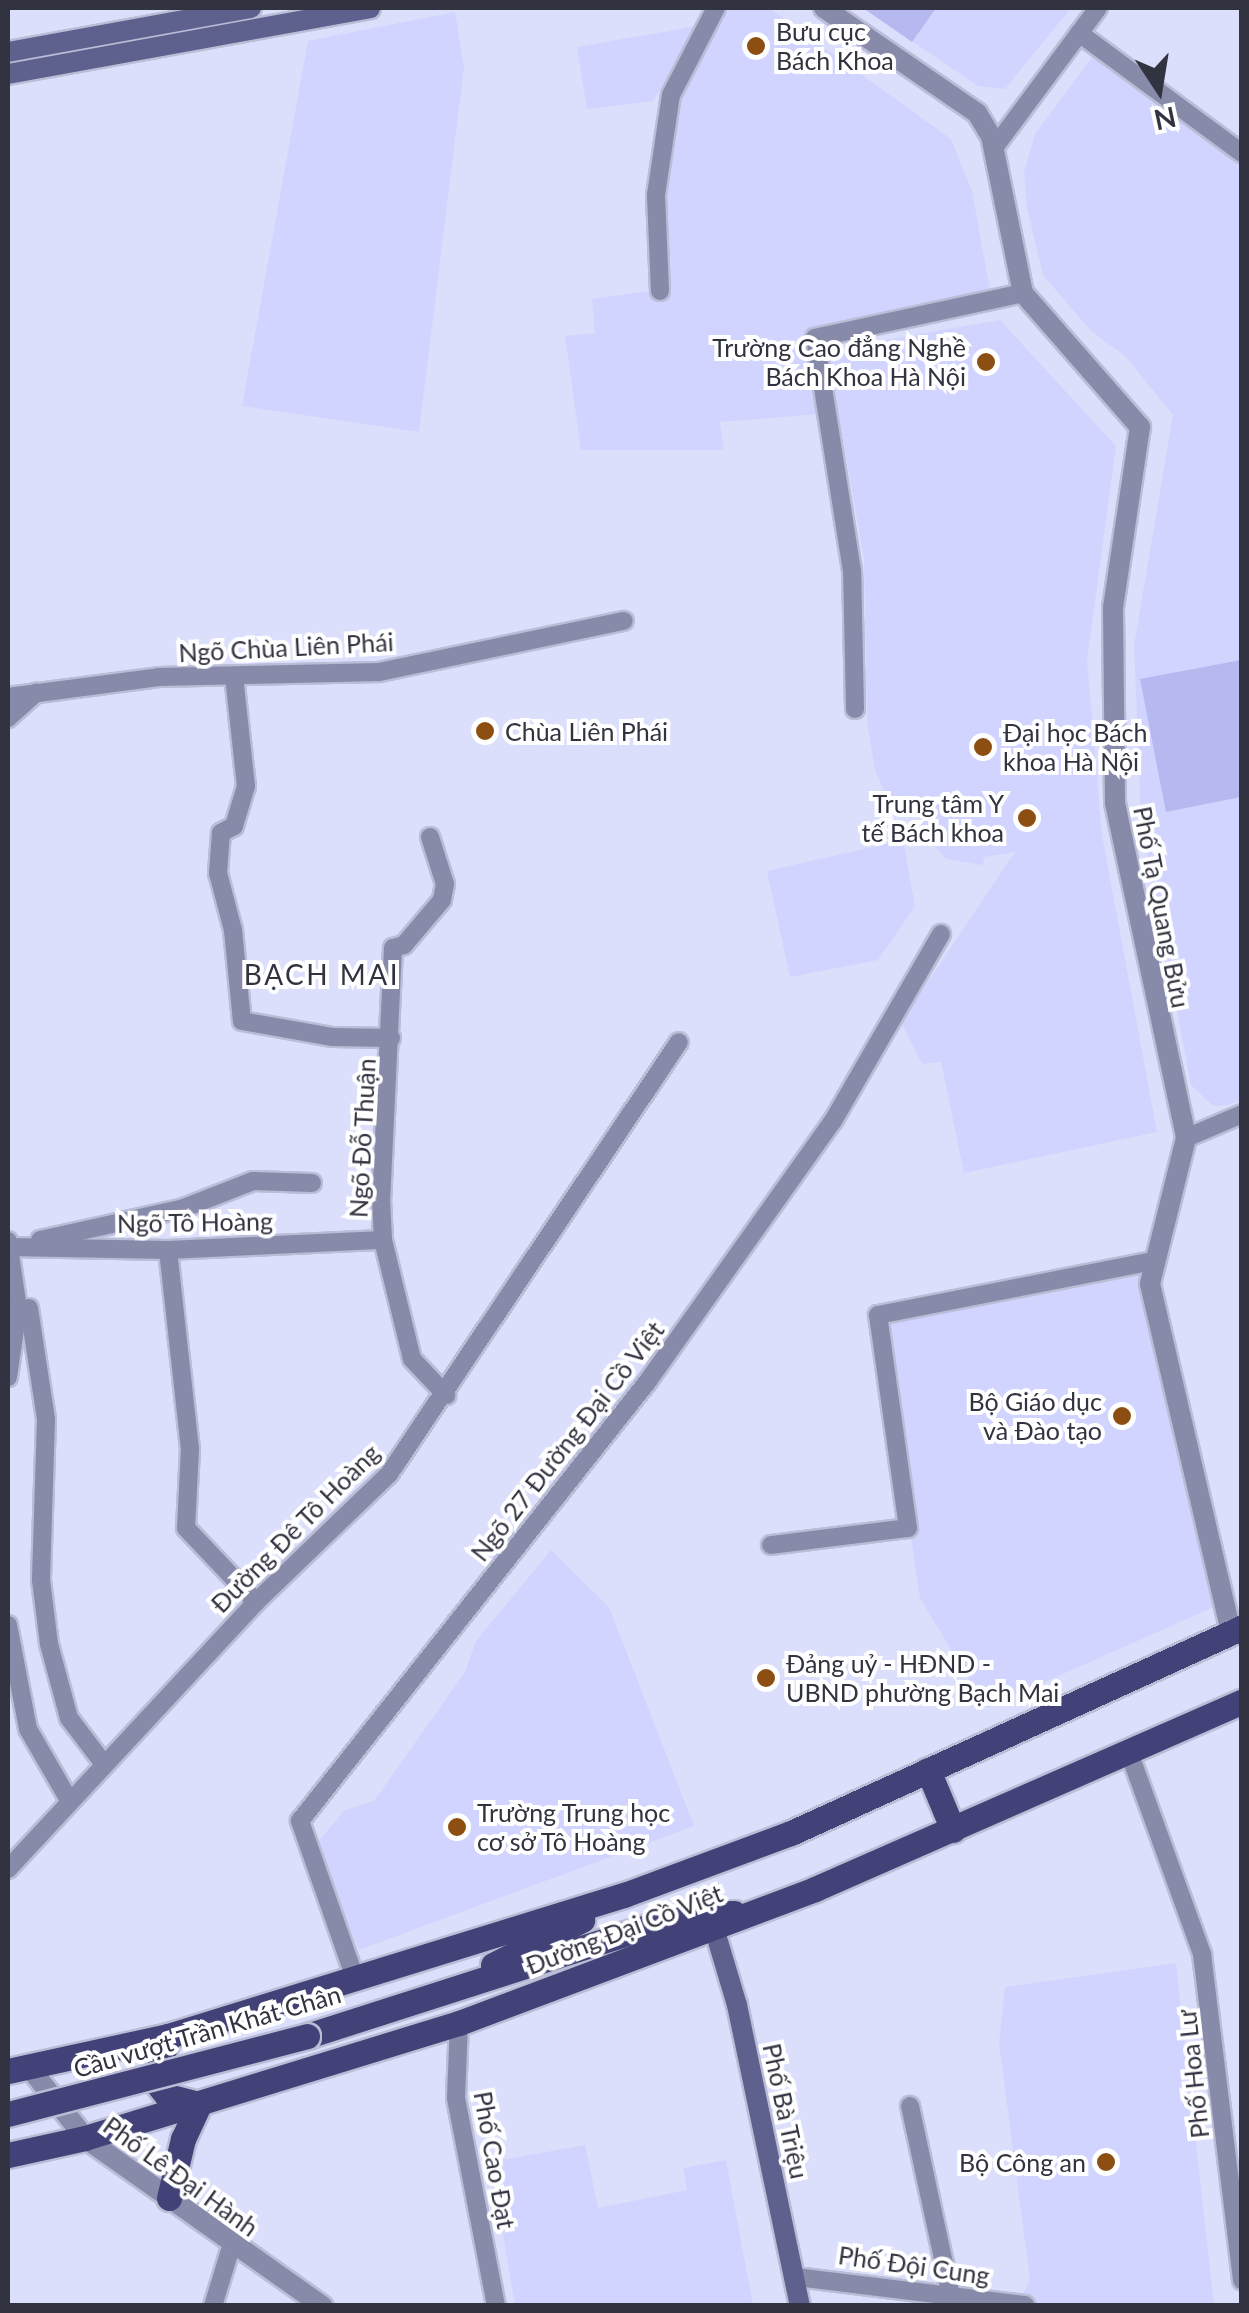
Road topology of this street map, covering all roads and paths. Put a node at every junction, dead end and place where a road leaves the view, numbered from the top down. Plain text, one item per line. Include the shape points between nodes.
1 (251, 8) edge
2 (370, 8) edge
3 (716, 8) edge
4 (824, 8) edge
5 (1098, 8) edge
6 (1079, 34) junction
7 (8, 52) edge
8 (8, 74) edge
9 (994, 148) junction
10 (1242, 154) edge
11 (660, 291) dead end
12 (1024, 293) junction
13 (624, 621) dead end
14 (234, 676) junction
15 (36, 693) junction
16 (8, 697) edge
17 (854, 709) dead end
18 (8, 718) edge
19 (430, 837) dead end
20 (941, 934) dead end
21 (391, 1038) junction
22 (679, 1042) dead end
23 (1242, 1114) edge
24 (1186, 1138) junction
25 (312, 1184) dead end
26 (383, 1240) junction
27 (8, 1245) edge
28 (168, 1250) junction
29 (1154, 1261) junction
30 (29, 1308) dead end
31 (8, 1377) edge
32 (446, 1395) junction
33 (771, 1545) dead end
34 (256, 1602) junction
35 (8, 1625) edge
36 (1236, 1630) edge
37 (1242, 1702) edge
38 (1130, 1754) junction
39 (103, 1763) junction
40 (928, 1770) junction
41 (69, 1800) junction
42 (953, 1830) junction
43 (8, 1868) edge
44 (624, 1895) junction
45 (749, 1913) junction
46 (714, 1928) junction
47 (356, 1980) junction
48 (420, 1999) junction
49 (458, 2023) junction
50 (168, 2036) junction
51 (18, 2069) edge
52 (200, 2104) junction
53 (910, 2106) dead end
54 (8, 2114) edge
55 (85, 2138) junction
56 (8, 2155) edge
57 (169, 2198) junction
58 (232, 2244) junction
59 (796, 2276) junction
60 (1242, 2281) edge
61 (951, 2296) junction
62 (1025, 2305) edge
63 (213, 2306) edge
64 (322, 2306) edge
65 (496, 2306) edge
66 (800, 2306) edge

1 - 7 main road
2 - 8 main road
3 - 11 street via 671,95 656,195
4 - 9 street, Phố Tạ Quang Bửu via 977,113
5 - 6 street
6 - 9 street
6 - 10 street
9 - 12 street, Phố Tạ Quang Bửu
12 - 17 street via 815,338 852,572
12 - 24 street, Phố Tạ Quang Bửu via 1140,427 1113,608 1116,804
13 - 14 street, Ngõ Chùa Liên Phái via 379,672
14 - 15 street, Ngõ Chùa Liên Phái via 158,677
14 - 21 street, Ngõ Đỗ Thuận via 246,786 234,826 221,833 218,873 233,930 242,1020 332,1037
15 - 16 street, Ngõ Chùa Liên Phái
15 - 18 street
19 - 21 street, Ngõ Đỗ Thuận via 442,900 404,945 393,948
20 - 47 street, Ngõ 27 Đường Đại Cồ Việt via 833,1121 648,1381 300,1821
21 - 26 street, Ngõ Đỗ Thuận
22 - 32 street, Đường Đê Tô Hoàng
23 - 24 street
24 - 29 street, Phố Tạ Quang Bửu
25 - 27 street via 253,1182 184,1208
26 - 28 street, Ngõ Tô Hoàng
26 - 32 street, Ngõ Đỗ Thuận via 412,1359
27 - 28 street, Ngõ Tô Hoàng
27 - 31 street via 18,1310
28 - 34 street via 190,1449 186,1528
29 - 33 street via 878,1315 908,1528
29 - 36 street, Phố Tạ Quang Bửu via 1150,1284
30 - 39 street via 46,1419 41,1580 50,1644 68,1718
32 - 34 street, Đường Đê Tô Hoàng via 389,1474
34 - 39 street, Đường Đê Tô Hoàng
35 - 41 street via 28,1729
36 - 40 main road, Đường Đại Cồ Việt
37 - 38 main road, Đường Đại Cồ Việt
38 - 42 main road, Đường Đại Cồ Việt
38 - 60 street, Phố Hoa Lư via 1202,1954
39 - 41 street, Đường Đê Tô Hoàng
40 - 42 main road
40 - 44 main road, Đường Đại Cồ Việt via 791,1833
41 - 43 street, Đường Đê Tô Hoàng
42 - 45 main road, Đường Đại Cồ Việt
44 - 47 main road, Đường Đại Cồ Việt
44 - 48 main road, Cầu vượt Trần Khát Chân via 547,1940
45 - 46 main road, Đường Đại Cồ Việt
45 - 48 main road, Cầu vượt Trần Khát Chân via 688,1914
46 - 49 main road, Đường Đại Cồ Việt
46 - 59 main road, Phố Bà Triệu via 738,2005
47 - 50 main road, Đường Đại Cồ Việt
48 - 54 main road, Cầu vượt Trần Khát Chân, bridge via 202,2066
49 - 52 main road, Đường Đại Cồ Việt
49 - 65 street, Phố Cao Đạt via 456,2098
50 - 51 main road, Đường Đại Cồ Việt
50 - 52 main road via 156,2067 158,2086 173,2099
51 - 55 street, Phố Lê Đại Hành
52 - 55 main road, Đường Đại Cồ Việt
52 - 57 main road via 182,2139
53 - 61 street
55 - 56 main road, Đường Đại Cồ Việt
55 - 57 street, Phố Lê Đại Hành
57 - 58 street, Phố Lê Đại Hành
58 - 63 street
58 - 64 street, Phố Lê Đại Hành
59 - 61 street, Phố Đội Cung
59 - 66 main road, Phố Bà Triệu
61 - 62 street, Phố Đội Cung

